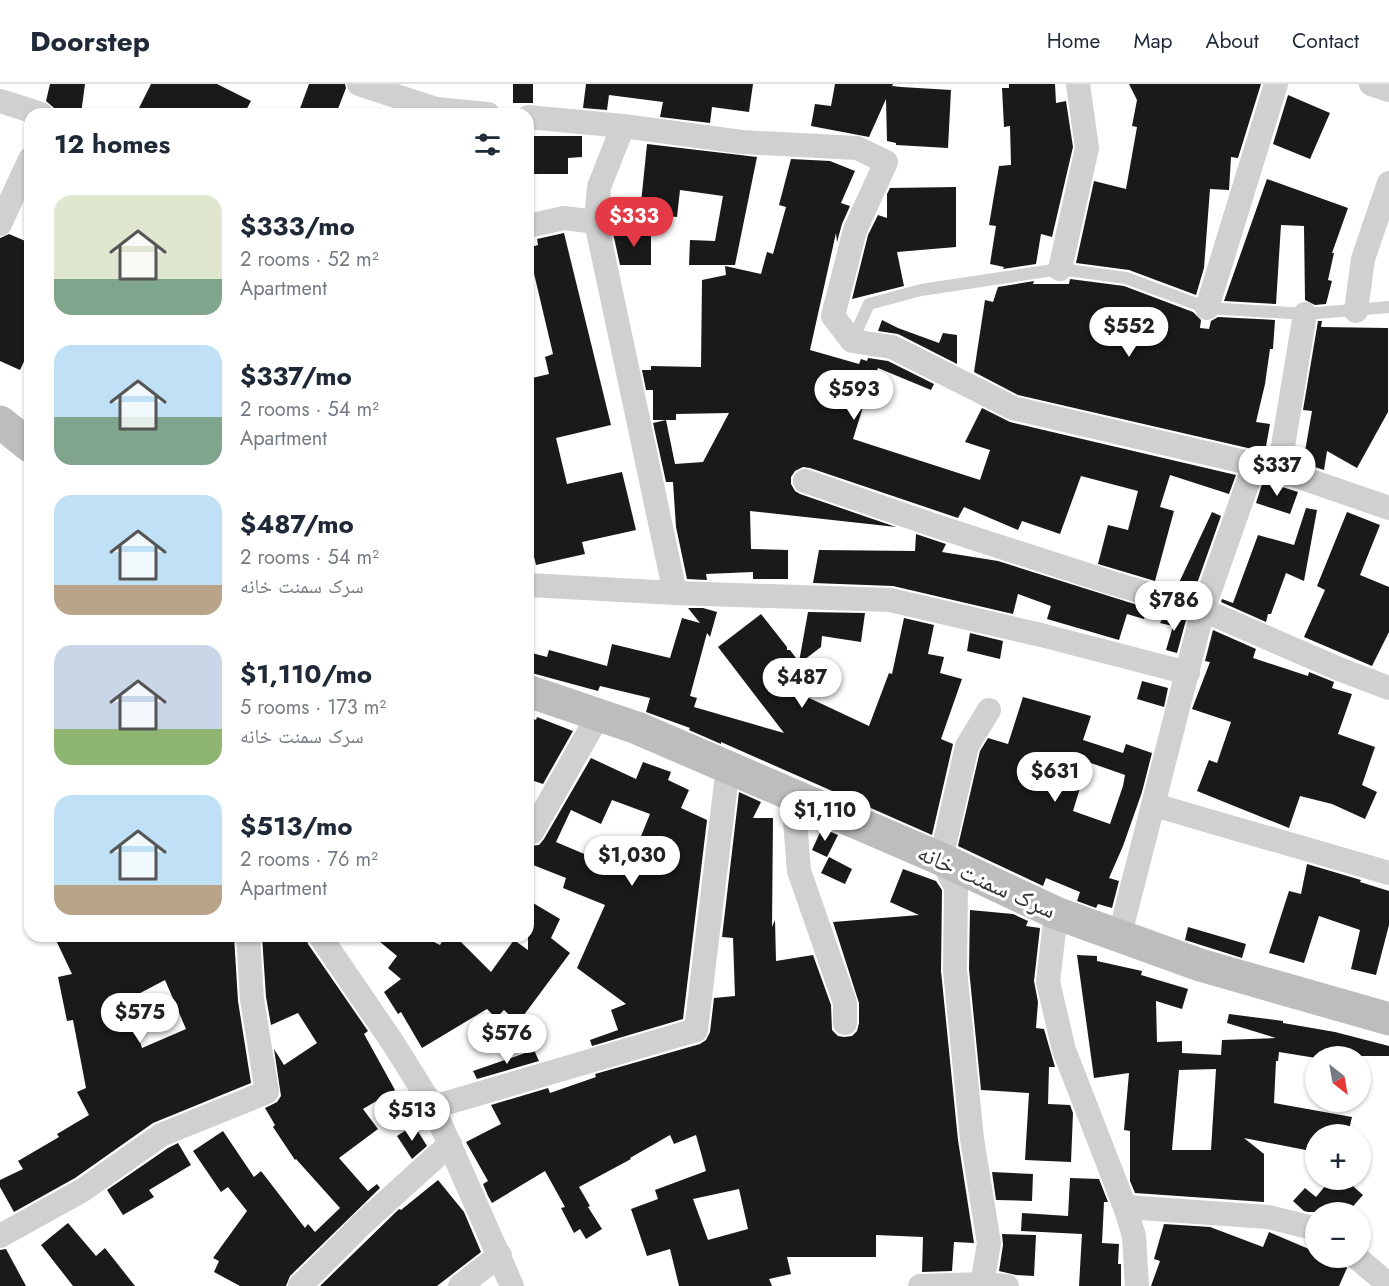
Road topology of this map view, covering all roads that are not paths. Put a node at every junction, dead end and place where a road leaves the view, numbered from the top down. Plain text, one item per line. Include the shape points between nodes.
1 (358, 84) edge
2 (1078, 84) edge
3 (1276, 84) edge
4 (1371, 84) edge
5 (1389, 90) edge
6 (0, 101) edge
7 (433, 108) edge
8 (24, 109) edge
9 (534, 118) edge
10 (623, 126) junction
11 (24, 172) edge
12 (1389, 183) edge
13 (596, 222) junction
14 (0, 224) edge
15 (534, 225) edge
16 (1060, 269) junction
17 (1207, 308) junction
18 (1389, 308) edge
19 (1356, 311) junction
20 (1305, 314) junction
21 (852, 341) junction
22 (0, 422) edge
23 (24, 441) edge
24 (1254, 465) junction
25 (1279, 470) junction
26 (805, 481) dead end
27 (1389, 508) edge
28 (534, 585) edge
29 (675, 593) junction
30 (1203, 610) junction
31 (1188, 673) junction
32 (1389, 688) edge
33 (534, 693) edge
34 (989, 710) dead end
35 (598, 716) junction
36 (728, 767) junction
37 (793, 795) junction
38 (1154, 805) junction
39 (534, 828) edge
40 (941, 859) junction
41 (1389, 873) edge
42 (1056, 913) junction
43 (1120, 934) junction
44 (248, 942) edge
45 (324, 942) edge
46 (1389, 1019) edge
47 (845, 1023) dead end
48 (433, 1107) junction
49 (450, 1144) junction
50 (1125, 1207) junction
51 (1305, 1226) edge
52 (0, 1236) edge
53 (500, 1256) junction
54 (1369, 1268) edge
55 (982, 1284) junction
56 (1389, 1285) edge
57 (300, 1286) edge
58 (460, 1286) edge
59 (512, 1286) edge
60 (920, 1286) edge
61 (1006, 1286) edge
62 (1137, 1286) edge

1 - 7 street
2 - 16 street via 1087,148
3 - 17 street
4 - 5 street
6 - 8 street
9 - 10 street
10 - 13 street via 599,187
10 - 21 street via 742,142 856,148 886,162 855,230 833,316
11 - 14 street
12 - 19 street via 1363,259
13 - 15 street via 564,218
13 - 29 street
16 - 17 lane via 1126,278
16 - 21 lane via 921,290 869,304
17 - 20 lane
18 - 19 lane
19 - 20 lane
20 - 25 street
21 - 24 street via 892,347 1013,408
22 - 23 street
24 - 25 street
24 - 30 street
25 - 27 street
26 - 30 street
28 - 29 street
29 - 31 street via 890,600
30 - 31 street
30 - 32 street
31 - 38 street
33 - 35 street, سرک سمنت خانه
34 - 40 street via 967,746
35 - 36 street, سرک سمنت خانه via 637,728
35 - 39 street
36 - 37 street, سرک سمنت خانه
36 - 48 street via 696,1030
37 - 40 street, سرک سمنت خانه
37 - 47 street via 799,871 844,1003
38 - 41 street
38 - 43 street
40 - 42 street, سرک سمنت خانه
40 - 55 street via 956,887 955,970 972,1139 989,1243
42 - 43 street, سرک سمنت خانه
42 - 50 street via 1048,982 1064,1050
43 - 46 street, سرک سمنت خانه via 1200,965
44 - 52 street via 252,999 267,1092 161,1135 83,1190
45 - 48 street
48 - 49 street
49 - 53 street
49 - 57 street
50 - 51 street via 1268,1217
50 - 62 street via 1134,1236
53 - 58 street
53 - 59 street
54 - 56 street
55 - 60 street
55 - 61 street

